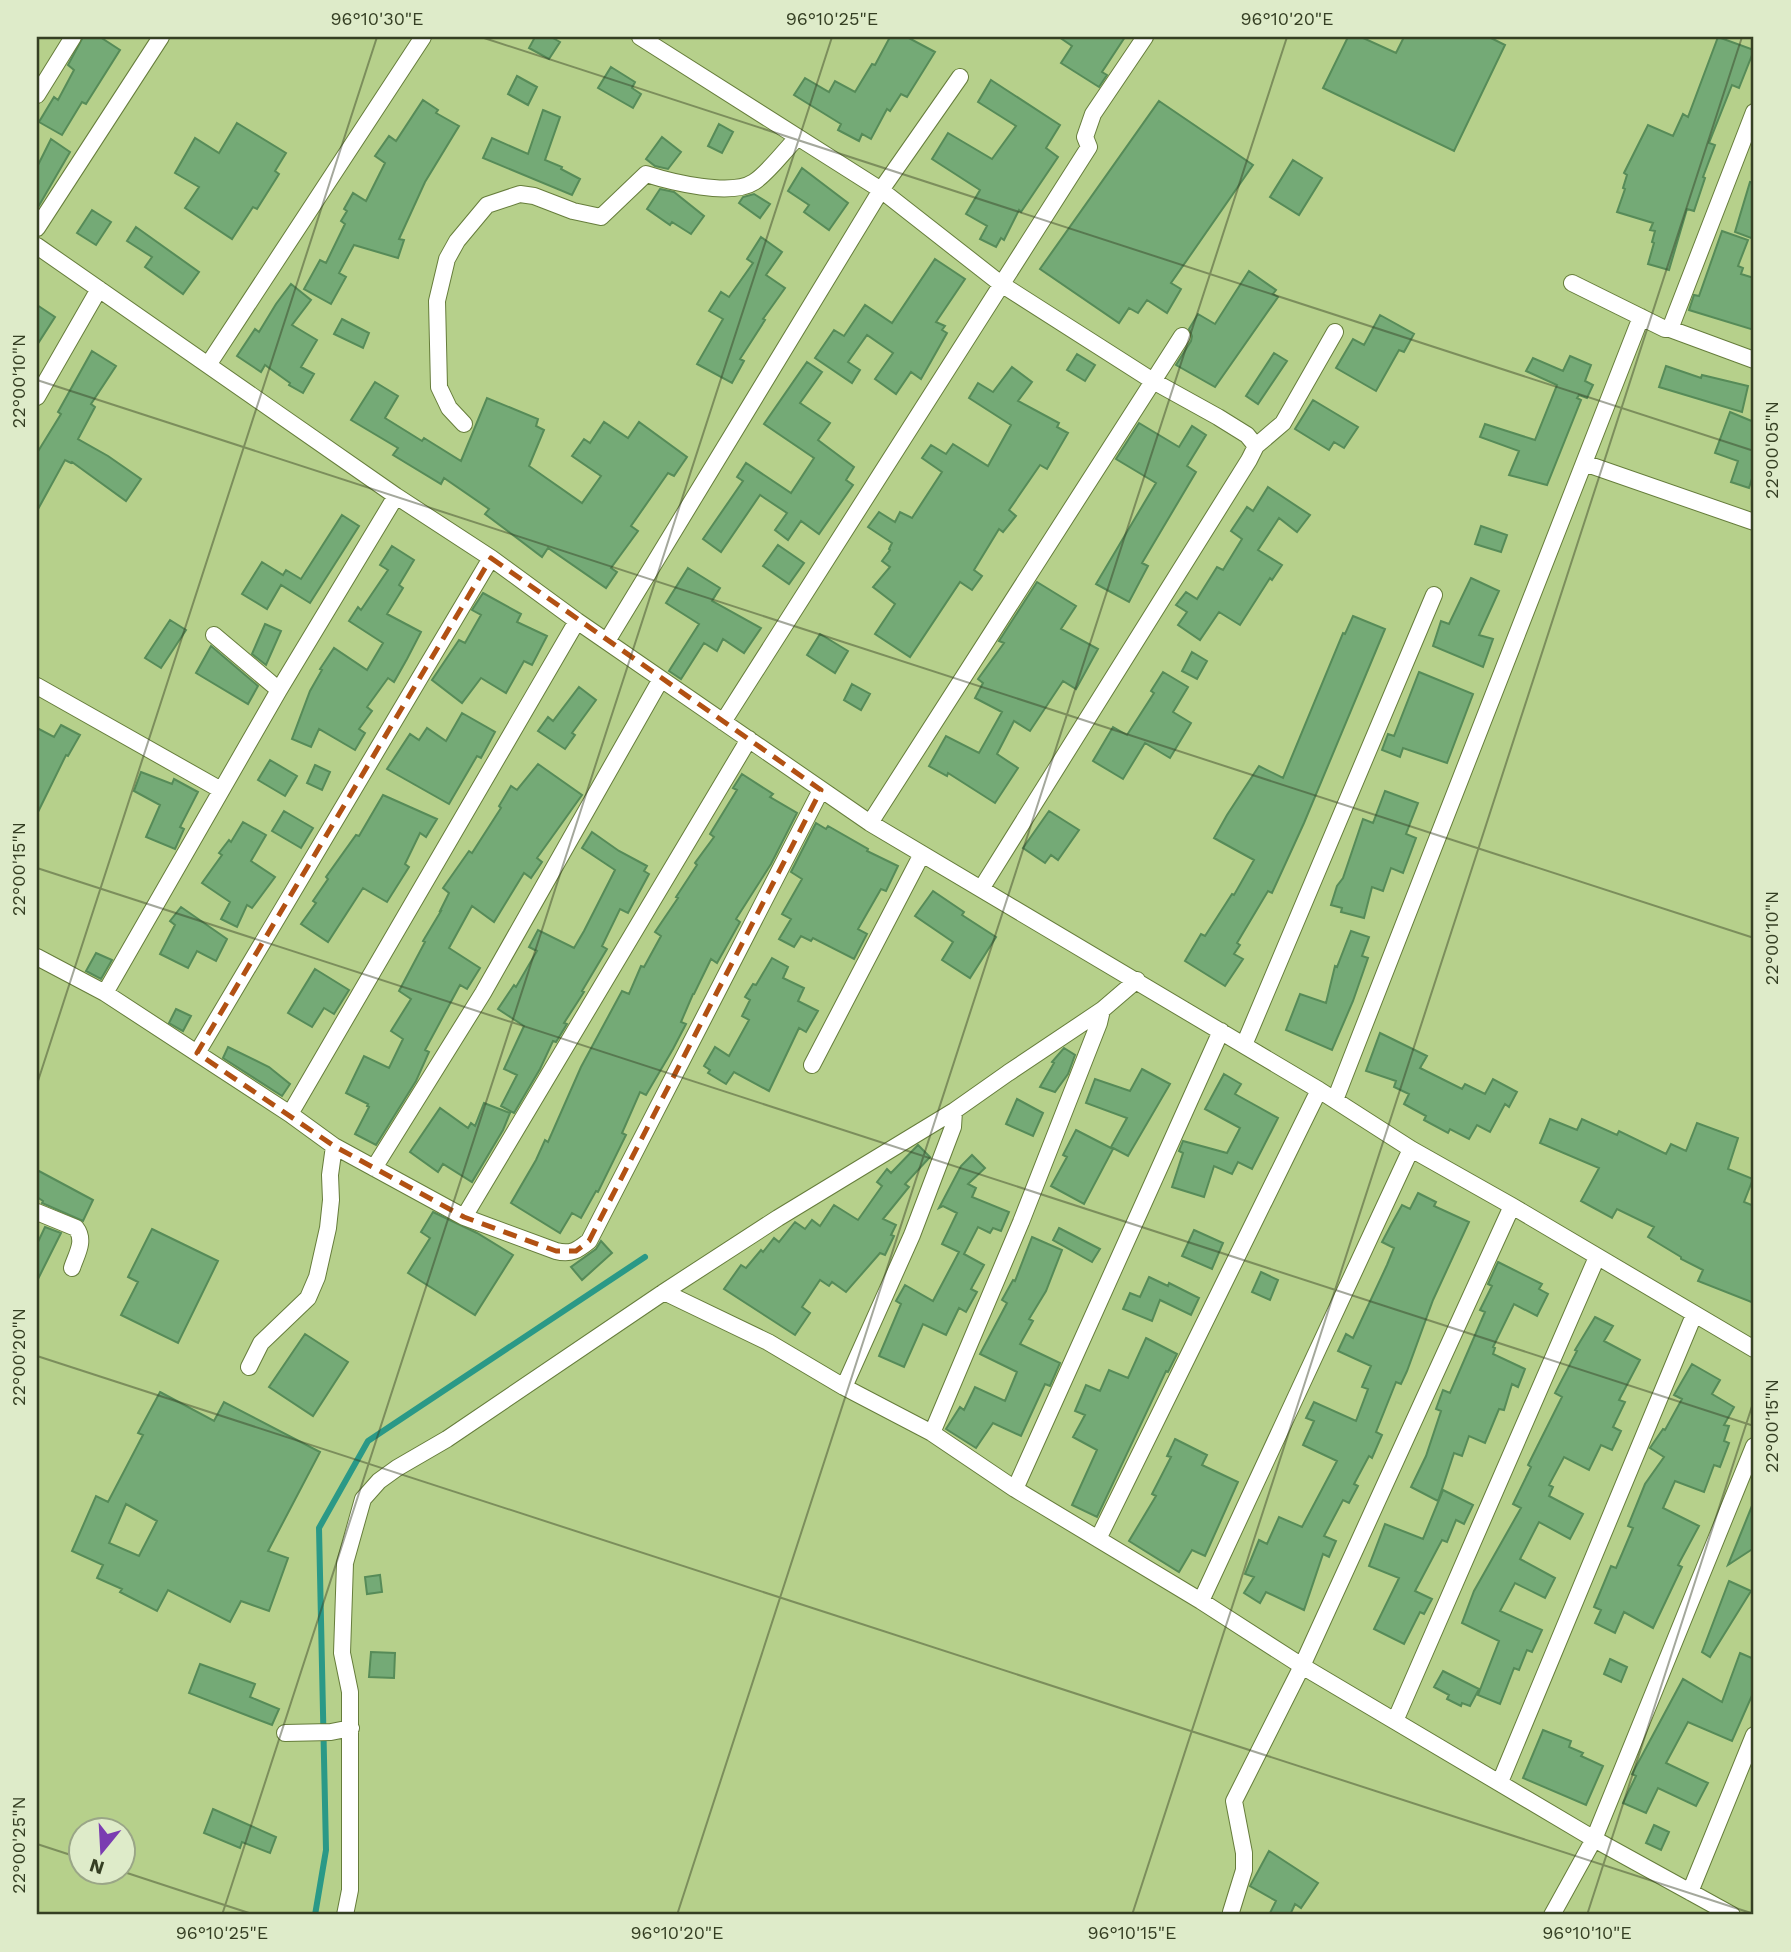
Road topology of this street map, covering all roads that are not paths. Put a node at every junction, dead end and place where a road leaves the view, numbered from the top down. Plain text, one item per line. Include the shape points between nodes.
1 (72, 37) edge
2 (161, 37) edge
3 (423, 37) edge
4 (640, 37) edge
5 (1145, 37) edge
6 (960, 77) dead end
7 (37, 95) edge
8 (1754, 112) edge
9 (797, 138) junction
10 (881, 190) junction
11 (37, 228) edge
12 (37, 246) edge
13 (1572, 283) dead end
14 (1001, 284) junction
15 (99, 289) junction
16 (1641, 317) junction
17 (1670, 329) junction
18 (1335, 332) dead end
19 (1182, 336) dead end
20 (1754, 360) edge
21 (208, 365) junction
22 (1153, 381) junction
23 (37, 397) edge
24 (464, 424) dead end
25 (1255, 446) junction
26 (1584, 463) junction
27 (396, 496) junction
28 (1754, 522) edge
29 (491, 558) junction
30 (1434, 596) dead end
31 (577, 621) junction
32 (214, 635) dead end
33 (607, 641) junction
34 (662, 679) junction
35 (37, 686) edge
36 (279, 690) junction
37 (723, 722) junction
38 (749, 739) junction
39 (222, 790) junction
40 (821, 790) junction
41 (870, 824) junction
42 (922, 854) junction
43 (981, 889) junction
44 (37, 957) edge
45 (1137, 980) junction
46 (105, 993) junction
47 (1102, 1010) junction
48 (1221, 1031) junction
49 (1244, 1045) junction
50 (197, 1054) junction
51 (812, 1065) dead end
52 (1320, 1090) junction
53 (1335, 1100) junction
54 (954, 1111) junction
55 (290, 1114) junction
56 (334, 1146) junction
57 (1411, 1149) junction
58 (374, 1168) junction
59 (1512, 1206) junction
60 (37, 1212) edge
61 (464, 1217) junction
62 (1597, 1257) junction
63 (72, 1268) dead end
64 (664, 1292) junction
65 (1694, 1315) junction
66 (1754, 1349) edge
67 (249, 1367) dead end
68 (844, 1387) junction
69 (932, 1433) junction
70 (1754, 1446) edge
71 (1015, 1489) junction
72 (1098, 1539) junction
73 (1201, 1601) junction
74 (1302, 1666) junction
75 (1395, 1721) junction
76 (351, 1728) junction
77 (285, 1733) dead end
78 (1754, 1735) edge
79 (1500, 1782) junction
80 (1594, 1839) junction
81 (1690, 1892) junction
82 (1231, 1912) dead end
83 (345, 1915) edge
84 (1552, 1915) edge
85 (1732, 1915) edge

1 - 7 street
2 - 11 street
3 - 21 street
4 - 9 street
5 - 14 street via 1093,114 1085,137 1089,147
6 - 10 street
8 - 17 street
9 - 10 street
9 - 24 street via 754,182 737,189 677,184 646,174 601,217 520,194 487,205 447,259 437,302 439,387
10 - 14 street
10 - 33 street
12 - 15 street
13 - 16 street
14 - 22 street
14 - 37 street
15 - 21 street
15 - 23 street
16 - 17 street
16 - 26 street
17 - 20 street
18 - 25 street via 1283,424
19 - 22 street
21 - 27 street
22 - 25 street via 1219,417 1247,435
22 - 41 street
25 - 43 street
26 - 28 street
26 - 53 street
27 - 29 street
27 - 36 street
29 - 31 street
29 - 50 street
30 - 49 street
31 - 33 street
31 - 55 street
32 - 36 street
33 - 34 street
34 - 37 street
34 - 58 street via 483,993
35 - 39 street
36 - 39 street
37 - 38 street
38 - 40 street
38 - 61 street
39 - 46 street
40 - 41 street
40 - 61 street via 589,1241 566,1254
41 - 42 street
42 - 43 street
42 - 51 street
43 - 45 street
44 - 46 street
45 - 47 street
45 - 48 street
46 - 50 street
47 - 54 street
47 - 69 street via 1021,1222
48 - 49 street
48 - 71 street
49 - 52 street
50 - 55 street
52 - 53 street
52 - 72 street
53 - 57 street
54 - 64 street
54 - 68 street via 953,1127 912,1235
55 - 56 street
56 - 58 street
56 - 67 street via 328,1228 317,1277 308,1298 261,1343
57 - 59 street
57 - 73 street
58 - 61 street
59 - 62 street
59 - 74 street
60 - 63 street via 81,1234
62 - 65 street
62 - 75 street
64 - 68 street via 768,1342
64 - 76 street via 397,1468 363,1499 345,1563 342,1653
65 - 66 street
65 - 79 street
68 - 69 street
69 - 71 street
70 - 80 street
71 - 72 street
72 - 73 street
73 - 74 street
74 - 75 street
74 - 82 street via 1234,1801 1244,1870
75 - 79 street
76 - 77 street
76 - 83 street via 350,1890
78 - 81 street
79 - 80 street
80 - 81 street
80 - 84 street
81 - 85 street

